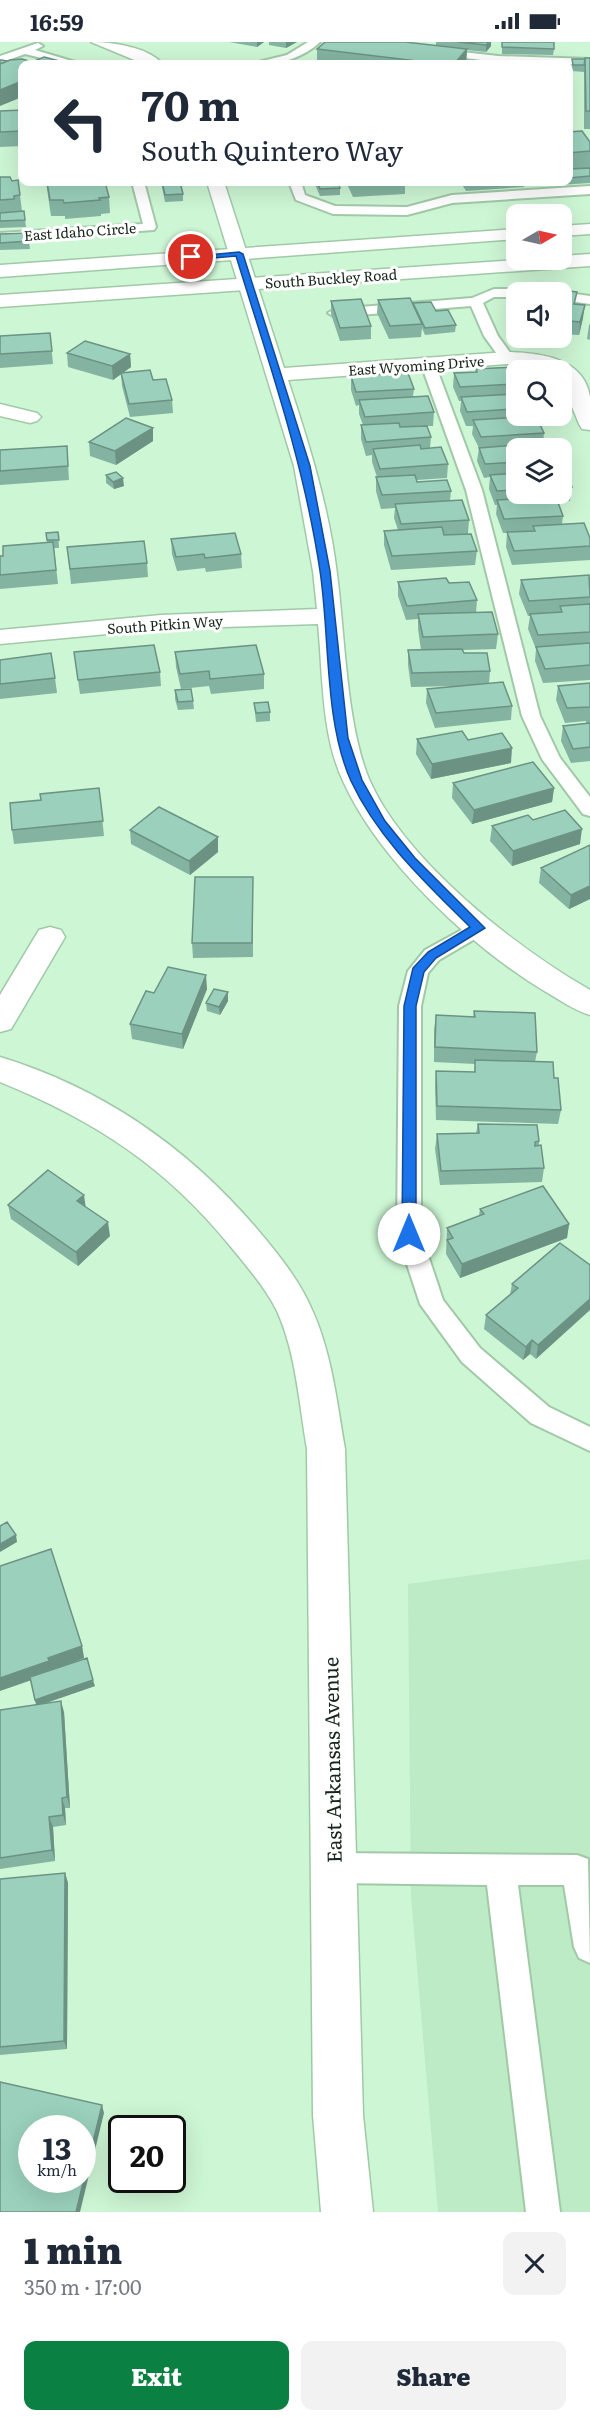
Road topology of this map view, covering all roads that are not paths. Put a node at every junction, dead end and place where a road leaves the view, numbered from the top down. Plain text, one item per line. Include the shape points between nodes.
1 (49, 42) edge
2 (98, 42) edge
3 (315, 42) edge
4 (25, 51) junction
5 (428, 51) edge
6 (0, 60) edge
7 (61, 60) edge
8 (147, 60) edge
9 (275, 60) edge
10 (529, 60) edge
11 (573, 61) edge
12 (590, 62) edge
13 (139, 186) edge
14 (216, 186) edge
15 (296, 186) edge
16 (590, 190) edge
17 (590, 229) edge
18 (572, 230) edge
19 (506, 235) edge
20 (0, 237) edge
21 (431, 240) junction
22 (239, 254) junction
23 (590, 260) edge
24 (0, 271) edge
25 (248, 284) junction
26 (506, 293) edge
27 (572, 298) edge
28 (26, 299) junction
29 (590, 300) edge
30 (0, 301) edge
31 (476, 302) junction
32 (335, 313) edge
33 (507, 358) junction
34 (428, 364) junction
35 (277, 375) junction
36 (0, 410) edge
37 (30, 417) dead end
38 (590, 424) edge
39 (331, 616) junction
40 (0, 637) edge
41 (590, 810) edge
42 (478, 928) junction
43 (50, 937) dead end
44 (590, 1004) edge
45 (0, 1021) edge
46 (0, 1069) edge
47 (590, 1440) edge
48 (334, 1868) junction
49 (501, 1870) junction
50 (590, 1947) edge
51 (347, 2212) edge
52 (543, 2212) edge

1 - 4 lane
2 - 8 street
3 - 9 lane via 290,57
4 - 6 lane
4 - 7 lane
5 - 10 lane
11 - 12 lane
13 - 20 lane, East Idaho Circle via 150,227
14 - 22 street
15 - 16 lane via 300,197 333,210 406,211 453,199
17 - 18 street
19 - 21 street, South Buckley Road
21 - 22 street, South Buckley Road
21 - 25 street
22 - 24 street, South Buckley Road
22 - 25 street
22 - 28 street via 144,278
23 - 25 street, South Buckley Road
25 - 28 street, South Buckley Road
25 - 35 street
26 - 31 lane via 490,294
27 - 29 lane
28 - 30 street, South Buckley Road
31 - 32 lane
31 - 33 lane via 491,336
33 - 34 street, East Wyoming Drive
33 - 38 street, East Wyoming Drive via 533,358 564,370 573,378
34 - 35 street, East Wyoming Drive
34 - 41 lane via 474,490 531,716 551,759
35 - 39 street via 305,466
36 - 37 street
39 - 40 street, South Pitkin Way via 161,622
39 - 42 street via 343,738 356,780 381,823 411,861
42 - 44 street via 539,974
42 - 47 lane via 432,955 418,971 415,982 410,1006 409,1234 432,1304 471,1355 540,1415
43 - 45 street
46 - 48 street, East Arkansas Avenue via 99,1111 165,1155 219,1206 295,1311 313,1377 326,1449
48 - 49 lane
48 - 51 street, East Arkansas Avenue via 338,2115
49 - 50 lane via 577,1870
49 - 52 lane

